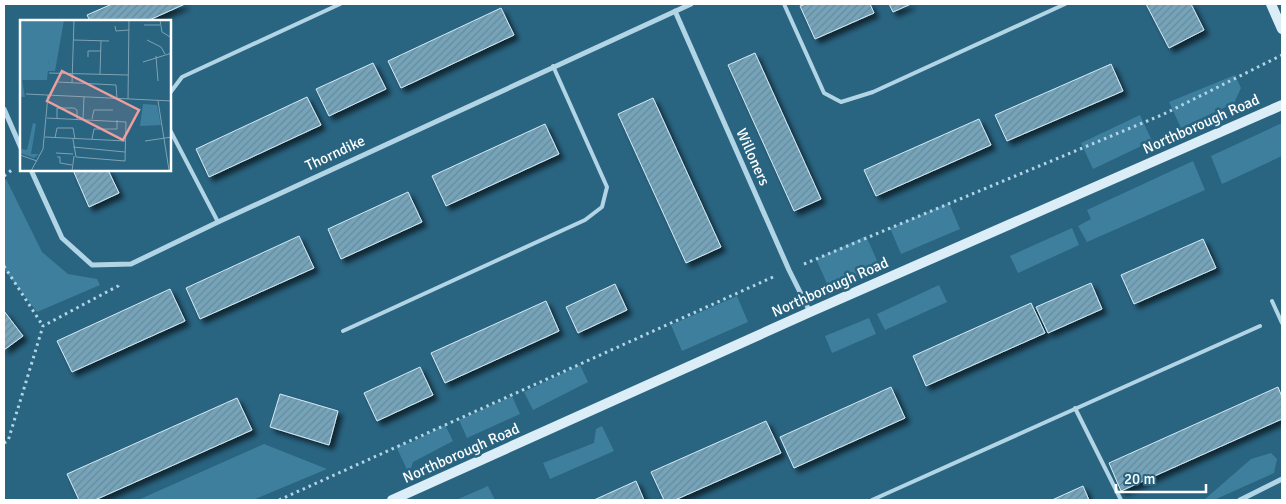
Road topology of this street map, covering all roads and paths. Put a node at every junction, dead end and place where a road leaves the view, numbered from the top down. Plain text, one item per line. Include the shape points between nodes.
1 (340, 4) edge
2 (691, 4) edge
3 (784, 4) edge
4 (1064, 4) edge
5 (1271, 4) edge
6 (675, 12) junction
7 (1282, 29) edge
8 (553, 66) junction
9 (171, 92) edge
10 (1282, 105) edge
11 (4, 109) edge
12 (171, 132) edge
13 (20, 146) edge
14 (31, 171) edge
15 (218, 222) junction
16 (131, 264) junction
17 (4, 266) edge
18 (1272, 301) dead end
19 (810, 312) junction
20 (1282, 322) edge
21 (43, 326) junction
22 (1260, 326) dead end
23 (343, 331) dead end
24 (1075, 408) junction
25 (4, 443) edge
26 (1282, 479) edge
27 (392, 500) edge
28 (872, 500) edge
29 (1121, 500) edge
30 (1240, 500) edge

1 - 9 lane via 182,77
2 - 6 street, Thorndike
3 - 4 lane via 824,93 842,102 873,92
5 - 7 street
6 - 8 street, Thorndike
6 - 19 street, Willoners
8 - 15 street, Thorndike
8 - 23 lane via 608,187 602,208 585,220
10 - 19 street, Northborough Road
11 - 13 street
12 - 15 lane
14 - 16 street, Thorndike via 62,238 92,265
15 - 16 street, Thorndike
16 - 21 path via 118,286
17 - 21 path
18 - 20 lane
19 - 27 street, Northborough Road
21 - 25 path via 8,441
22 - 24 lane
24 - 28 lane
24 - 29 lane
26 - 30 street

